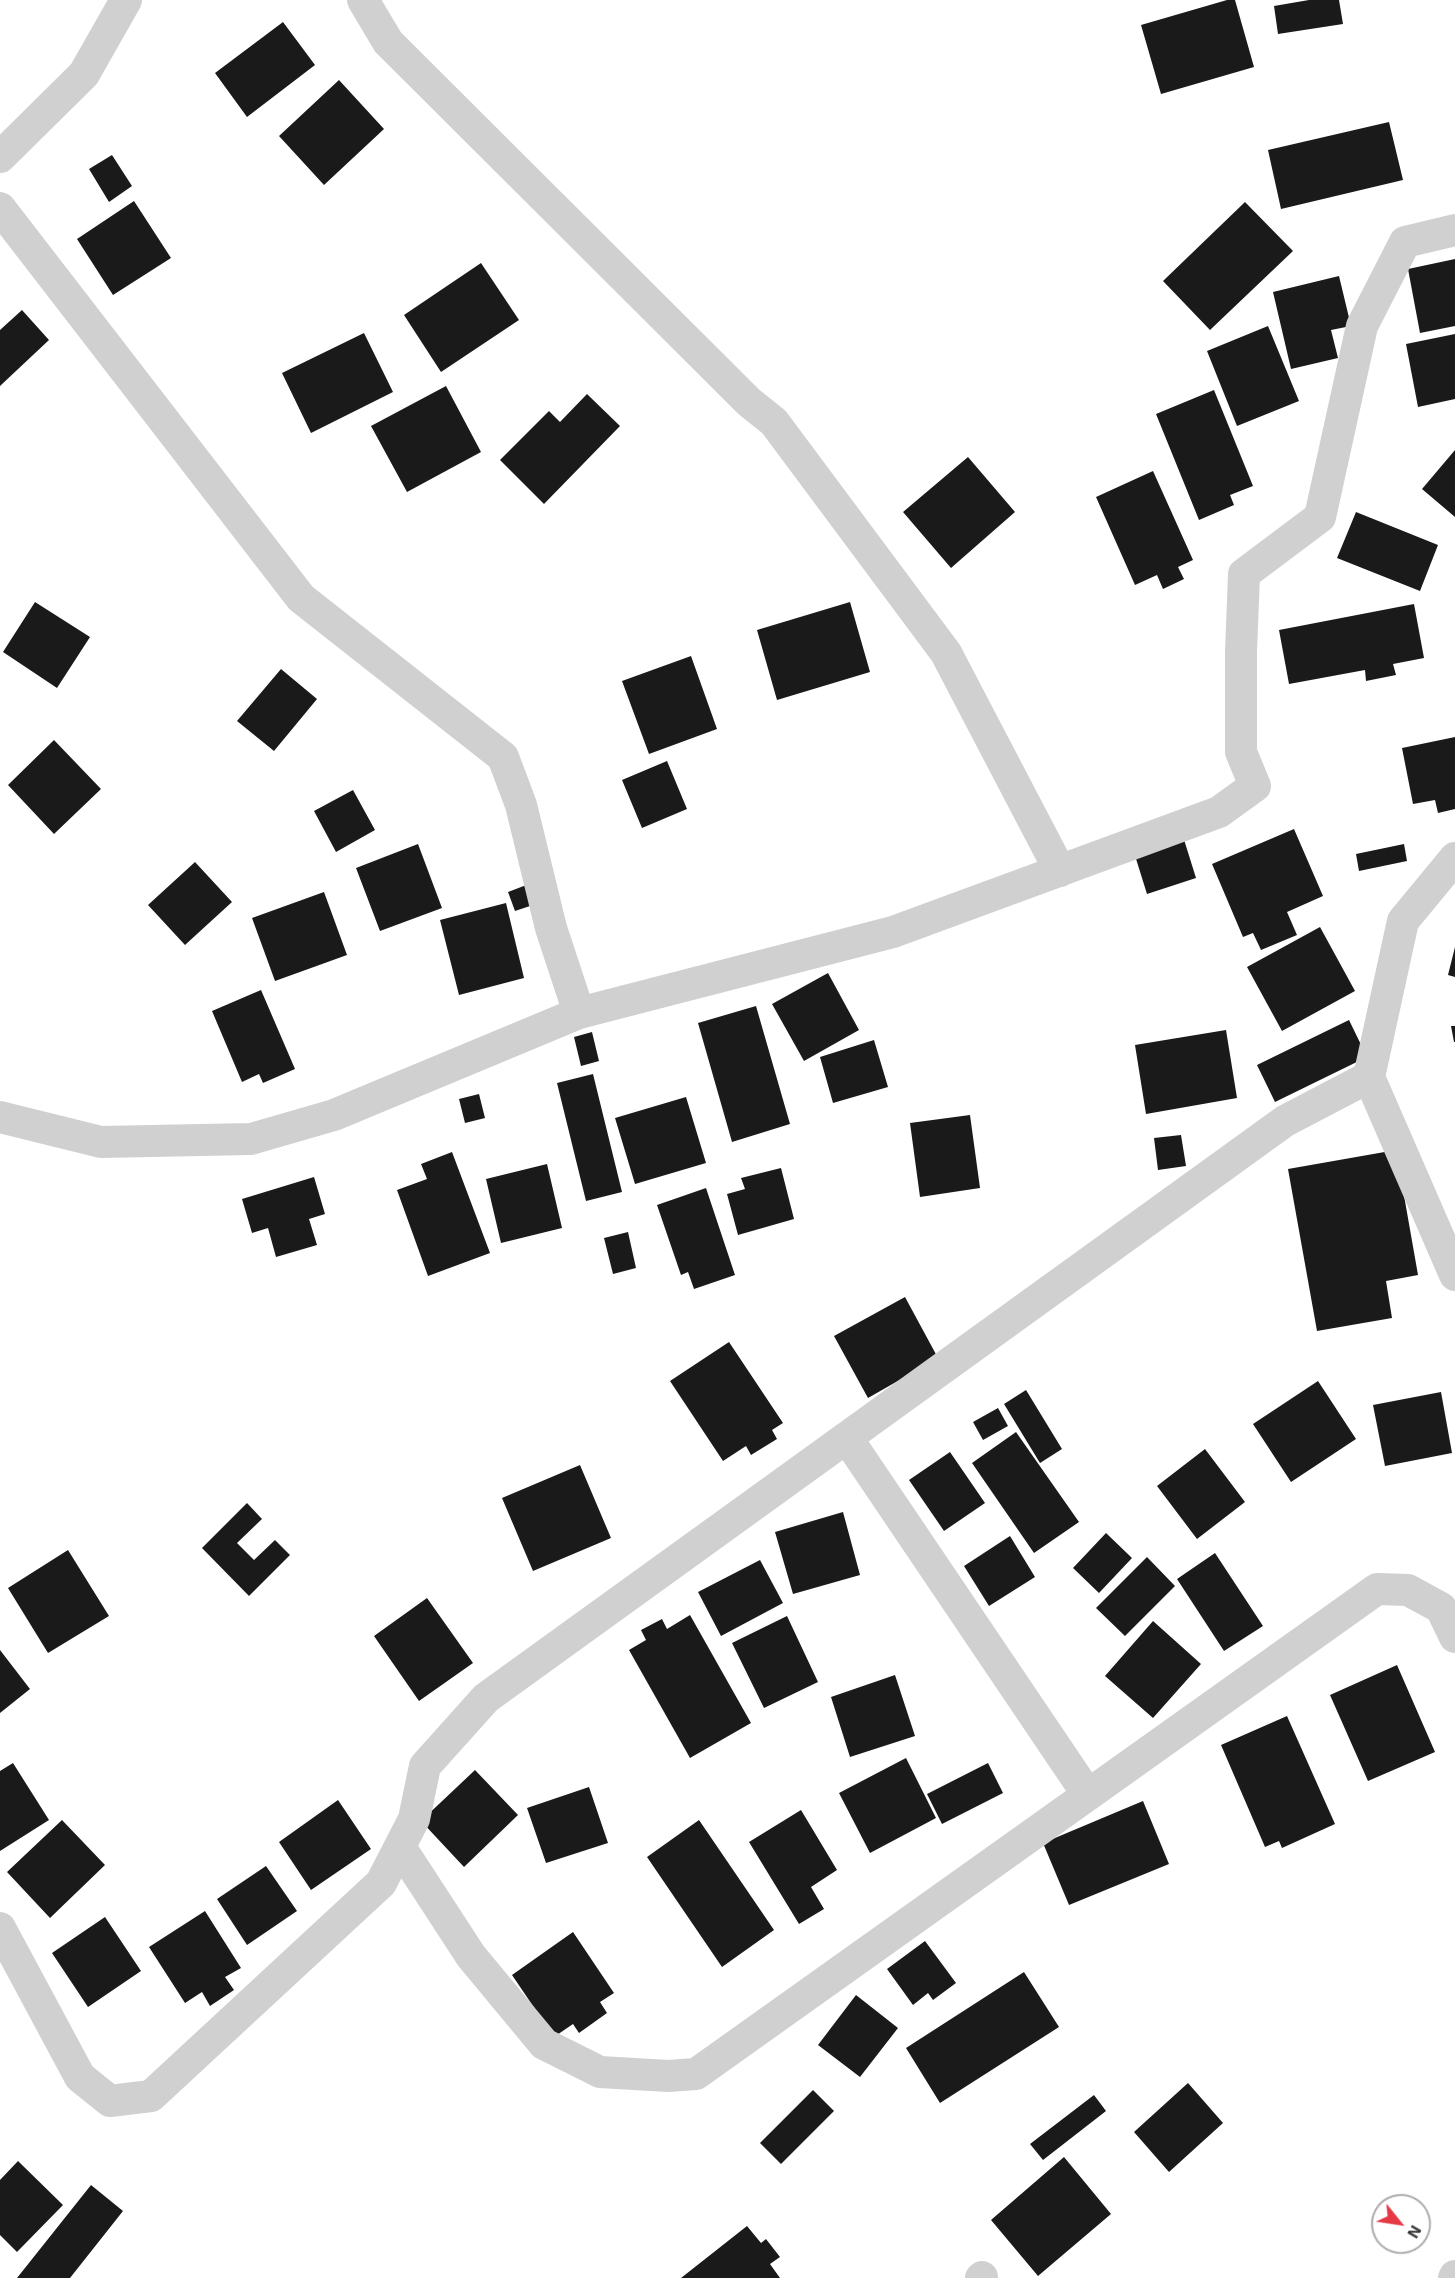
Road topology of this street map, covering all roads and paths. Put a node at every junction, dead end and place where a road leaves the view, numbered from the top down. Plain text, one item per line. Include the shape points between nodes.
1 (126, 0) edge
2 (363, 0) edge
3 (0, 157) edge
4 (0, 208) edge
5 (1455, 230) edge
6 (1455, 858) edge
7 (1060, 871) junction
8 (579, 1013) junction
9 (1369, 1077) junction
10 (0, 1117) edge
11 (1455, 1275) edge
12 (847, 1438) junction
13 (1455, 1637) edge
14 (1088, 1796) junction
15 (400, 1847) junction
16 (0, 1928) edge

1 - 3 street via 84,74
2 - 7 street via 388,42 741,394 774,422 946,653
4 - 8 street via 301,598 503,757 521,805 551,928
5 - 7 street via 1405,242 1362,326 1320,517 1244,574 1241,752 1255,786 1219,812
6 - 9 street via 1403,921
7 - 8 street via 893,932
8 - 10 street via 334,1115 251,1138 101,1143
9 - 11 street
9 - 12 street via 1285,1121
12 - 14 street
12 - 15 street via 486,1698 425,1766 414,1820
13 - 14 street via 1441,1608 1408,1590 1377,1589
14 - 15 street via 696,2074 600,2072 544,2044 471,1956
15 - 16 street via 381,1883 151,2096 110,2101 80,2077

